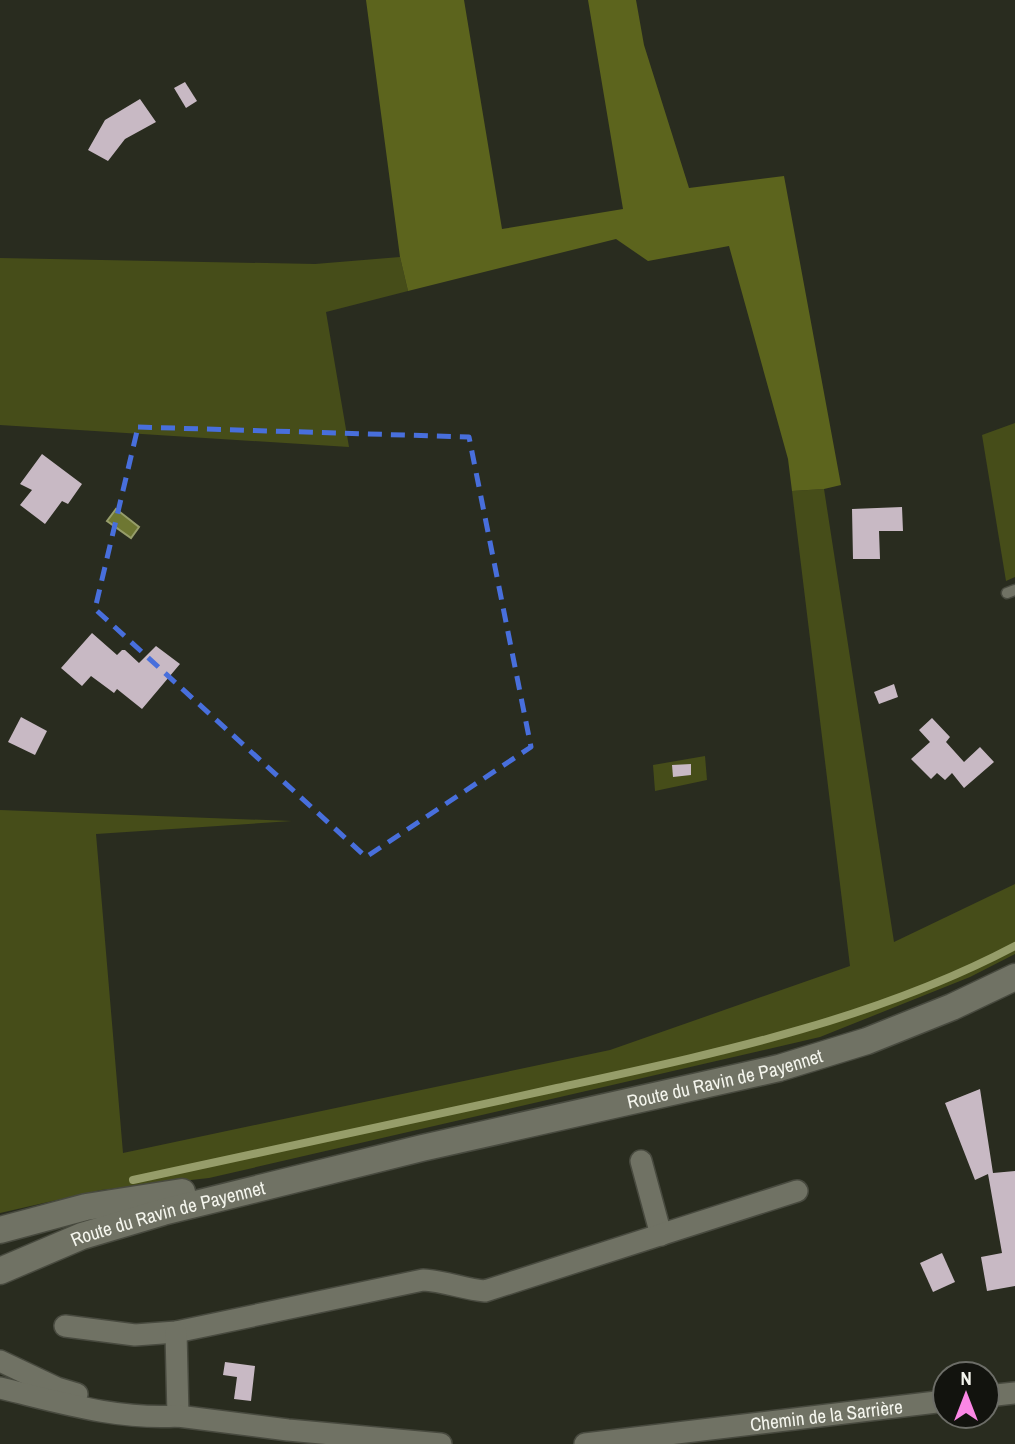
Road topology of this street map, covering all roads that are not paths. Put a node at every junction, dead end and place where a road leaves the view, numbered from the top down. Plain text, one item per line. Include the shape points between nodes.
1 (1015, 977) edge
2 (422, 1148) junction
3 (641, 1161) dead end
4 (797, 1191) dead end
5 (0, 1230) edge
6 (661, 1236) junction
7 (0, 1271) edge
8 (65, 1326) dead end
9 (176, 1332) junction
10 (0, 1361) edge
11 (0, 1388) edge
12 (931, 1403) edge
13 (169, 1416) junction
14 (441, 1444) edge
15 (585, 1444) edge

1 - 2 street, Route du Ravin de Payennet via 867,1041 779,1068
2 - 5 street, Route du Ravin de Payennet via 86,1207
2 - 7 street, Route du Ravin de Payennet via 163,1212 82,1236
3 - 6 street
4 - 6 street
6 - 9 street via 485,1290 423,1280
8 - 9 street via 135,1335
9 - 13 street
10 - 13 street via 57,1388
11 - 13 street via 94,1411
12 - 15 street, Chemin de la Sarrière
13 - 14 street

